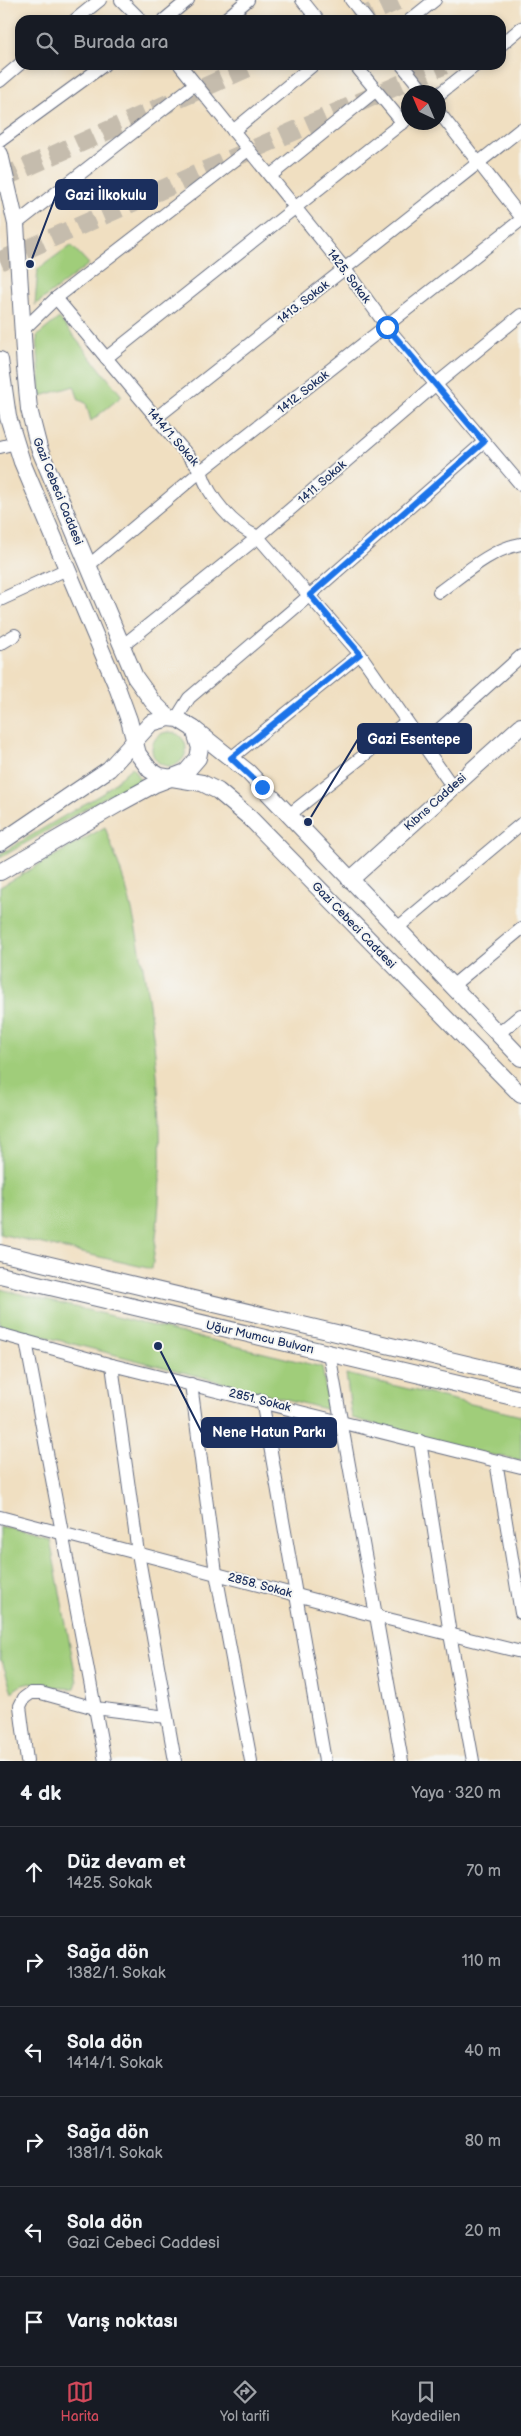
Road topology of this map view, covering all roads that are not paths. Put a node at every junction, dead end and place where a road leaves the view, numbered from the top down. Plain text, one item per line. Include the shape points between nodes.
1 (100, 0) edge
2 (121, 0) edge
3 (188, 0) edge
4 (248, 0) edge
5 (351, 0) edge
6 (435, 0) edge
7 (308, 2) edge
8 (81, 15) edge
9 (136, 15) edge
10 (170, 15) edge
11 (230, 15) edge
12 (315, 15) edge
13 (363, 15) edge
14 (416, 15) edge
15 (521, 28) edge
16 (506, 41) edge
17 (15, 68) edge
18 (97, 70) edge
19 (184, 70) edge
20 (307, 70) edge
21 (359, 70) edge
22 (406, 70) edge
23 (470, 70) edge
24 (0, 81) edge
25 (195, 84) junction
26 (418, 85) edge
27 (446, 89) edge
28 (375, 91) junction
29 (401, 116) edge
30 (446, 121) edge
31 (401, 125) edge
32 (521, 129) edge
33 (233, 131) junction
34 (0, 141) edge
35 (248, 150) junction
36 (0, 154) edge
37 (479, 164) junction
38 (270, 176) junction
39 (296, 208) junction
40 (521, 218) edge
41 (16, 224) junction
42 (345, 269) junction
43 (56, 298) junction
44 (521, 315) edge
45 (387, 327) junction
46 (23, 330) junction
47 (106, 358) junction
48 (0, 360) edge
49 (435, 385) junction
50 (156, 418) junction
51 (484, 442) junction
52 (8, 445) edge
53 (202, 471) junction
54 (521, 485) edge
55 (258, 537) junction
56 (521, 544) edge
57 (88, 566) junction
58 (67, 569) junction
59 (439, 592) dead end
60 (310, 595) junction
61 (0, 600) edge
62 (15, 635) dead end
63 (0, 644) edge
64 (122, 647) junction
65 (360, 654) junction
66 (521, 656) edge
67 (172, 718) junction
68 (406, 722) junction
69 (521, 726) edge
70 (194, 730) junction
71 (135, 742) junction
72 (423, 744) junction
73 (231, 758) junction
74 (173, 777) junction
75 (452, 786) junction
76 (289, 815) junction
77 (521, 824) edge
78 (0, 843) edge
79 (0, 872) edge
80 (350, 880) junction
81 (396, 929) junction
82 (521, 929) edge
83 (451, 987) junction
84 (521, 1015) edge
85 (498, 1034) junction
86 (521, 1058) edge
87 (521, 1095) edge
88 (0, 1253) edge
89 (0, 1275) edge
90 (0, 1334) edge
91 (26, 1340) junction
92 (329, 1353) junction
93 (112, 1365) junction
94 (521, 1376) edge
95 (191, 1384) junction
96 (521, 1399) edge
97 (262, 1400) junction
98 (340, 1420) junction
99 (420, 1441) junction
100 (496, 1460) junction
101 (521, 1467) edge
102 (0, 1517) edge
103 (62, 1533) junction
104 (138, 1553) junction
105 (216, 1573) junction
106 (295, 1594) junction
107 (521, 1612) edge
108 (376, 1616) junction
109 (450, 1634) junction
110 (521, 1652) edge
111 (95, 1708) junction
112 (167, 1717) junction
113 (27, 1761) edge
114 (105, 1761) edge
115 (175, 1761) edge
116 (251, 1761) edge
117 (325, 1761) edge
118 (402, 1761) edge
119 (473, 1761) edge

1 - 8 street
2 - 9 street
3 - 10 street
4 - 11 street
5 - 13 street
6 - 14 street
7 - 12 street
15 - 16 street
17 - 24 street
18 - 34 street
19 - 25 street, 1425. Sokak
20 - 33 street
21 - 28 street
22 - 26 street
23 - 27 street
25 - 33 street, 1425. Sokak
25 - 41 street
28 - 29 street
28 - 38 street
30 - 37 street
31 - 39 street
32 - 37 street, 1413. Sokak
33 - 35 street, 1425. Sokak
35 - 38 street, 1425. Sokak
35 - 43 street
36 - 41 main road, Gazi Cebeci Caddesi
37 - 40 street
37 - 42 street, 1413. Sokak
38 - 39 street, 1425. Sokak
39 - 42 street, 1425. Sokak
39 - 47 street
40 - 45 street, 1412. Sokak
41 - 46 main road, Gazi Cebeci Caddesi
42 - 45 street, 1425. Sokak
42 - 50 street, 1413. Sokak
43 - 46 street
43 - 47 street, 1414/1. Sokak
44 - 49 street, 1411. Sokak
45 - 49 street, 1425. Sokak
45 - 53 street, 1412. Sokak
46 - 57 main road, Gazi Cebeci Caddesi via 29,409 39,448
47 - 50 street, 1414/1. Sokak
48 - 52 main road, Gazi Cebeci Caddesi via 8,417
49 - 51 street, 1425. Sokak
49 - 55 street, 1411. Sokak
50 - 53 street, 1414/1. Sokak
51 - 54 street, 1425. Sokak
51 - 60 street
52 - 58 main road, Gazi Cebeci Caddesi via 22,462
53 - 55 street, 1414/1. Sokak via 206,487 242,530
53 - 57 street, 1412. Sokak
55 - 60 street, 1414/1. Sokak
55 - 64 street, 1411. Sokak
56 - 59 street via 507,547
57 - 64 main road, Gazi Cebeci Caddesi
58 - 61 street
58 - 71 main road, Gazi Cebeci Caddesi via 125,706
60 - 65 street, 1414/1. Sokak
60 - 67 street via 189,698
62 - 63 street
64 - 67 main road, Gazi Cebeci Caddesi via 144,693
65 - 68 street, 1414/1. Sokak
65 - 73 street
66 - 72 street
67 - 70 main road via 187,723
67 - 71 main road via 152,723
68 - 72 street, 1414/1. Sokak
68 - 76 street
69 - 75 main road, Kıbrıs Caddesi
70 - 73 main road
70 - 74 main road via 200,748 198,758 186,772
71 - 74 main road via 138,754 150,770 160,776
71 - 78 main road via 92,782
72 - 75 street, 1414/1. Sokak
73 - 76 main road
74 - 79 main road via 120,802
74 - 87 main road, Gazi Cebeci Caddesi via 202,783 218,791 250,818
75 - 80 main road, Kıbrıs Caddesi
76 - 80 main road
77 - 81 street
80 - 81 main road
81 - 83 main road
82 - 83 street
83 - 85 main road
84 - 85 street
85 - 86 main road
88 - 94 main road, Uğur Mumcu Bulvarı
89 - 92 main road, Uğur Mumcu Bulvarı
90 - 91 street, 2851. Sokak
91 - 93 street, 2851. Sokak
91 - 103 street
92 - 96 main road, Uğur Mumcu Bulvarı
92 - 98 street
93 - 95 street, 2851. Sokak
93 - 104 street
95 - 97 street, 2851. Sokak
95 - 105 street
97 - 98 street, 2851. Sokak
97 - 106 street
98 - 99 street, 2851. Sokak
98 - 108 street
99 - 100 street, 2851. Sokak
99 - 109 street
100 - 101 street, 2851. Sokak
100 - 107 street
102 - 103 street, 2858. Sokak
103 - 104 street, 2858. Sokak
103 - 111 street
104 - 105 street, 2858. Sokak
104 - 112 street
105 - 106 street, 2858. Sokak
105 - 116 street
106 - 108 street, 2858. Sokak
106 - 117 street
108 - 109 street, 2858. Sokak
108 - 118 street
109 - 110 street, 2858. Sokak
109 - 119 street
111 - 112 street
111 - 113 street via 42,1693 31,1693 24,1698 20,1706
111 - 114 street
112 - 115 street

